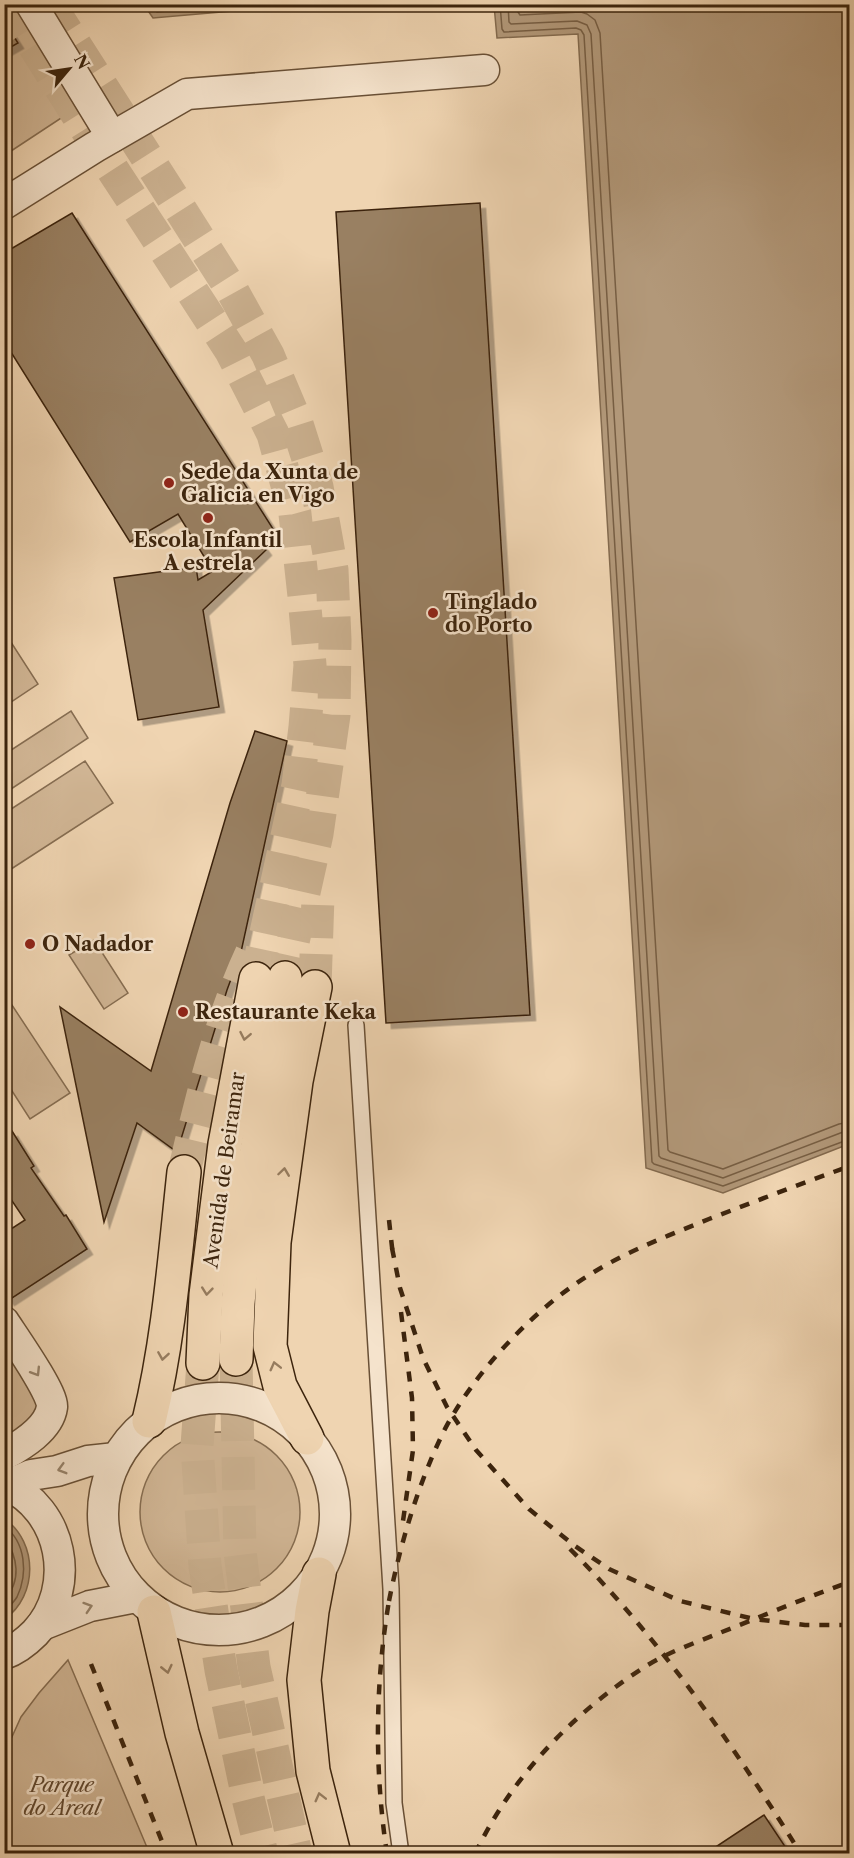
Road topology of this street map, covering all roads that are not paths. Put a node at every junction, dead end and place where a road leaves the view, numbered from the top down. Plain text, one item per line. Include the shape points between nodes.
1 (31, 4) edge
2 (484, 70) dead end
3 (112, 137) junction
4 (4, 204) edge
5 (285, 981) junction
6 (356, 1025) dead end
7 (184, 1172) tunnel mouth
8 (4, 1322) edge
9 (236, 1359) tunnel mouth
10 (203, 1363) tunnel mouth
11 (149, 1421) junction
12 (307, 1438) junction
13 (4, 1455) edge
14 (116, 1458) junction
15 (6, 1485) edge
16 (320, 1574) junction
17 (145, 1604) junction
18 (42, 1625) junction
19 (6, 1656) edge
20 (217, 1854) edge
21 (334, 1854) edge
22 (401, 1854) edge

1 - 3 street
2 - 3 street via 187,94
3 - 4 street
5 - 9 main road, Avenida de Beiramar via 246,1217
5 -> 10 main road, Avenida de Beiramar via 225,1144 206,1295
12 -> 5 main road via 280,1386 270,1346 274,1242 296,1081
6 - 22 lane via 390,1578 394,1803
7 -> 11 main road via 170,1306
8 -> 13 street via 53,1404 49,1420
11 - 12 street via 179,1404 213,1398 248,1402 280,1415
11 - 14 street via 130,1437
12 - 16 street via 326,1469 335,1504 333,1540
14 -> 15 street via 88,1461
14 - 17 street via 104,1493 103,1530 114,1566
15 - 18 street via 31,1501 48,1522 58,1547 61,1574 55,1601
16 - 17 street via 295,1603 263,1623 226,1631 188,1628
21 -> 16 main road via 314,1771 304,1680
18 -> 17 street via 90,1606
17 -> 20 main road
18 - 19 street

